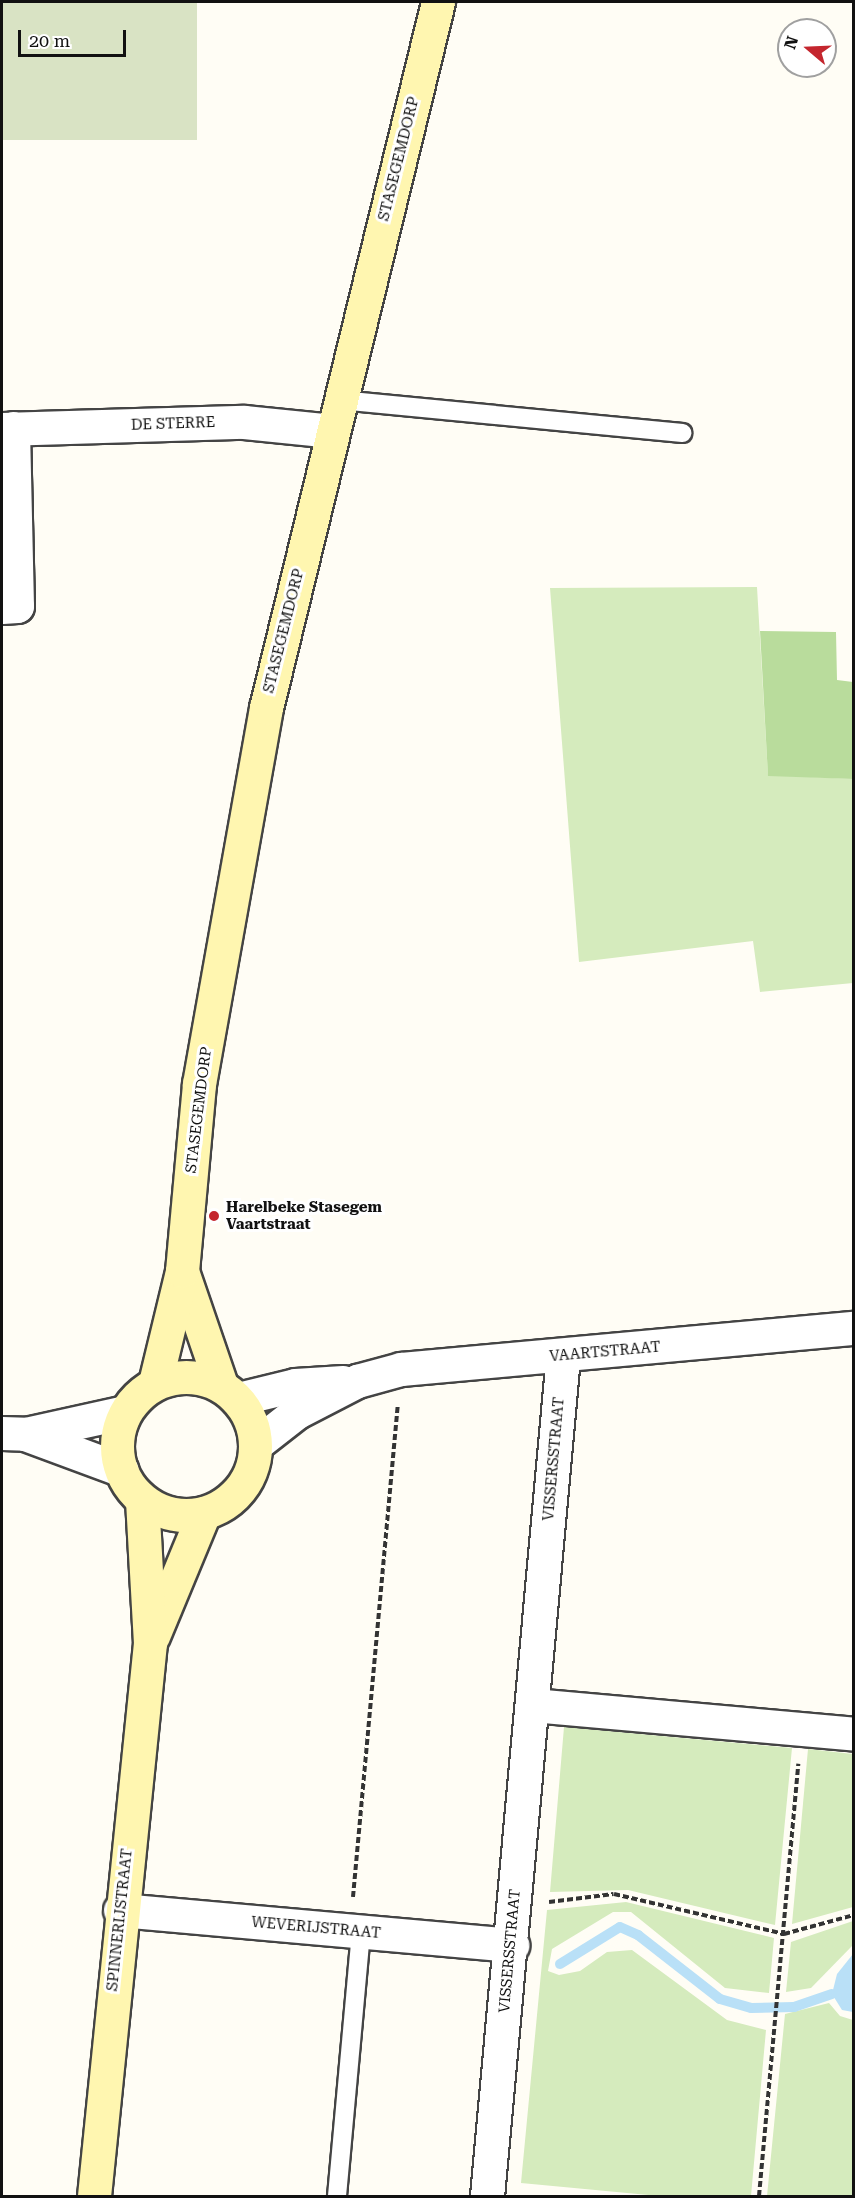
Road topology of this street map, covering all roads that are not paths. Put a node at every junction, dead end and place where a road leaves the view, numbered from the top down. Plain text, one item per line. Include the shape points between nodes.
1 (438, 2) edge
2 (336, 415) junction
3 (7, 429) edge
4 (682, 433) dead end
5 (2, 607) edge
6 (182, 1271) junction
7 (854, 1328) edge
8 (563, 1356) junction
9 (357, 1381) junction
10 (155, 1383) junction
11 (230, 1392) junction
12 (125, 1412) junction
13 (13, 1433) edge
14 (256, 1444) junction
15 (122, 1470) junction
16 (142, 1500) junction
17 (204, 1513) junction
18 (150, 1643) junction
19 (532, 1706) junction
20 (854, 1734) edge
21 (120, 1910) junction
22 (355, 1932) junction
23 (512, 1945) junction
24 (94, 2196) edge
25 (337, 2196) edge
26 (486, 2196) edge

1 - 2 street, STASEGEMDORP
2 - 3 street, DE STERRE via 244,422
2 - 4 lane
2 - 6 street, STASEGEMDORP via 264,720 199,1084
3 - 5 street, DE STERRE via 17,606
6 - 10 street, STASEGEMDORP
6 - 11 street, STASEGEMDORP
7 - 8 street, VAARTSTRAAT
8 - 9 street, VAARTSTRAAT via 401,1369
8 - 19 street, VISSERSSTRAAT
9 - 11 street, VAARTSTRAAT
9 - 14 street, VAARTSTRAAT via 297,1412
10 - 11 street via 177,1376 200,1377
10 - 12 street
11 - 14 street via 254,1428
12 - 13 street
12 - 15 street via 117,1451
13 - 15 street
14 - 17 street via 253,1467 242,1487 225,1504
15 - 16 street
16 - 17 street via 182,1515
16 - 18 street, SPINNERIJSTRAAT
17 - 18 street, SPINNERIJSTRAAT
18 - 21 street, SPINNERIJSTRAAT
19 - 20 street
19 - 23 street, VISSERSSTRAAT
21 - 22 street, WEVERIJSTRAAT
21 - 24 street, SPINNERIJSTRAAT
22 - 23 street, WEVERIJSTRAAT
22 - 25 lane
23 - 26 street, VISSERSSTRAAT

